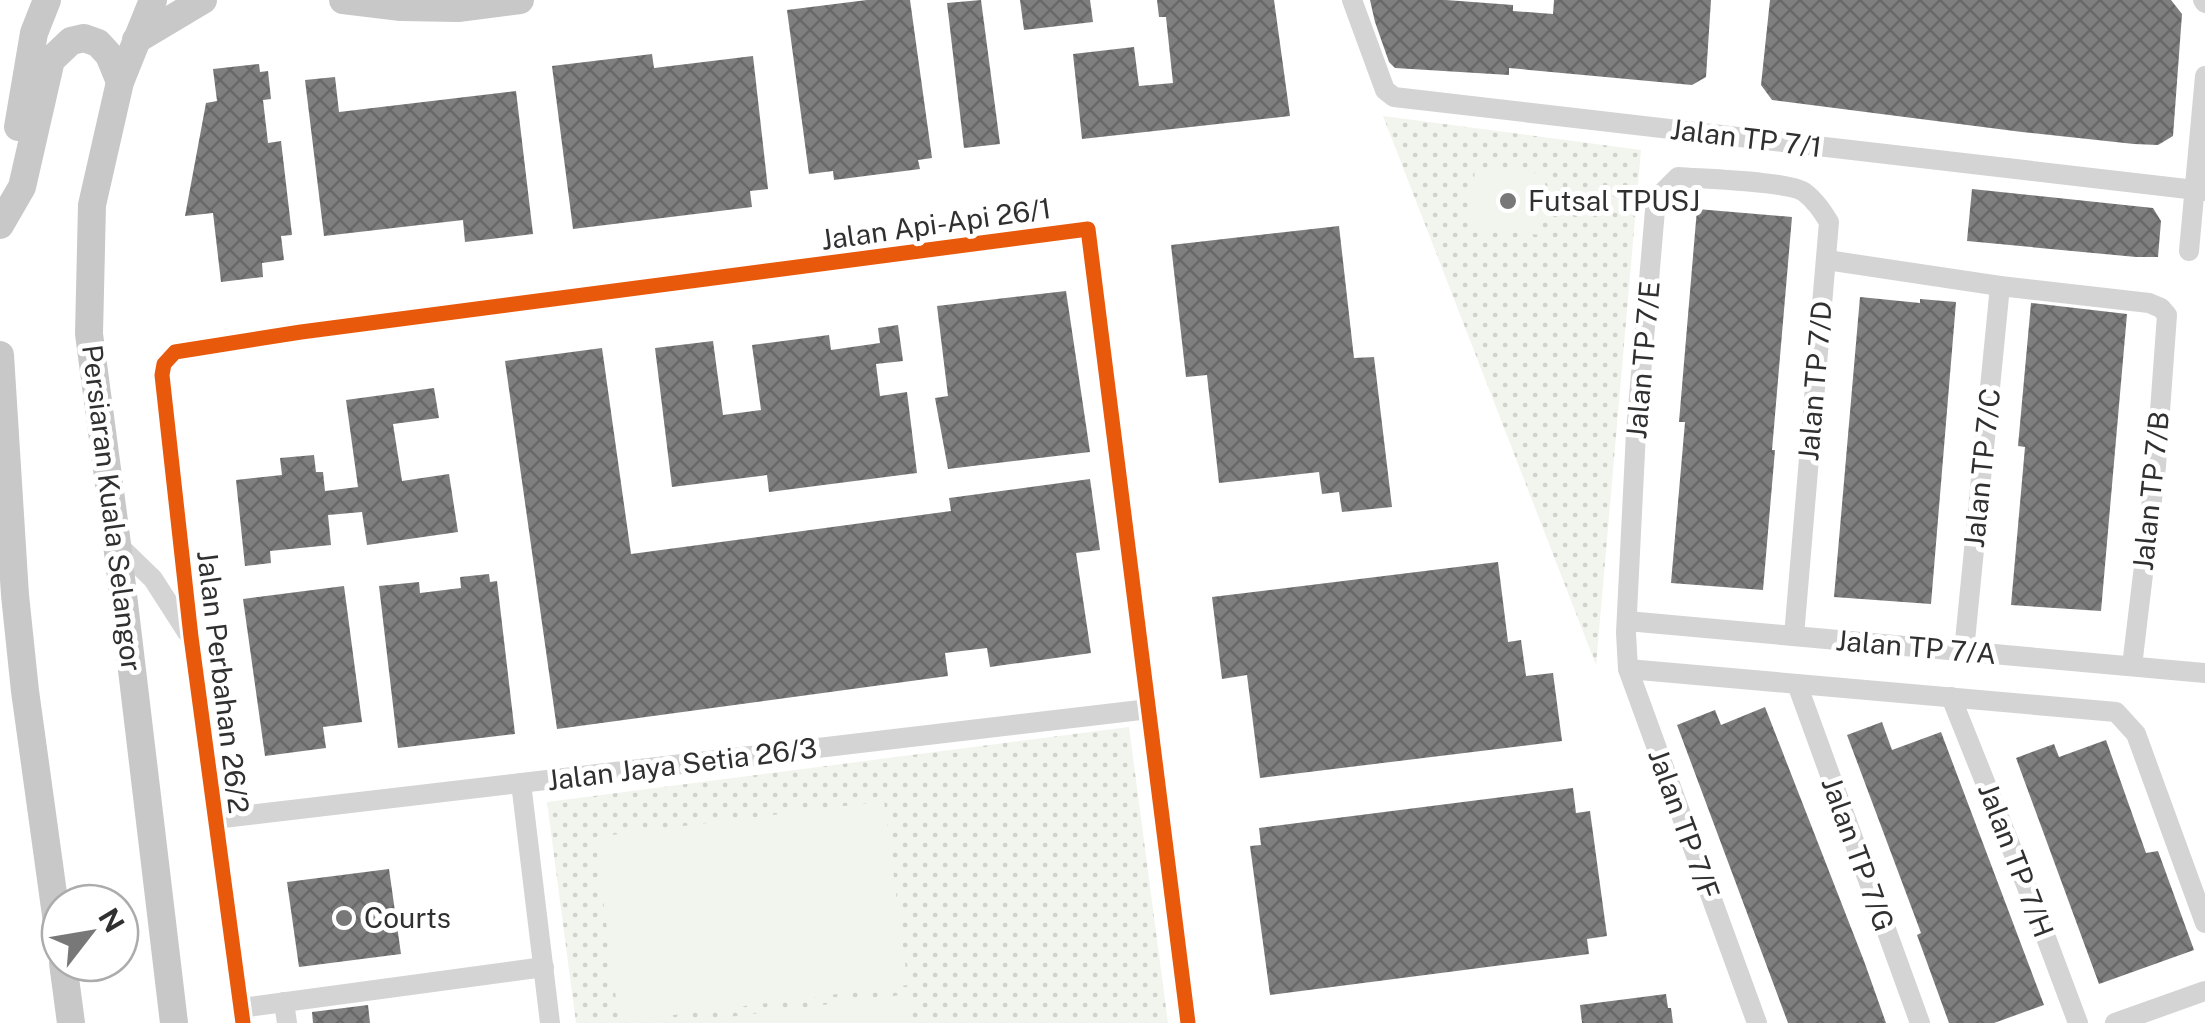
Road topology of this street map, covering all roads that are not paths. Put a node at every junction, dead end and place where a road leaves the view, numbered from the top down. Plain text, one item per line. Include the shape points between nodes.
1 (34, 0) edge
2 (47, 0) edge
3 (154, 0) edge
4 (202, 0) edge
5 (343, 0) edge
6 (520, 0) edge
7 (1352, 0) edge
8 (34, 33) junction
9 (136, 40) junction
10 (2205, 76) edge
11 (120, 82) junction
12 (1749, 182) joint
13 (2200, 191) edge
14 (0, 229) edge
15 (2190, 251) dead end
16 (1827, 260) junction
17 (2000, 286) junction
18 (175, 352) joint
19 (0, 355) edge
20 (118, 544) junction
21 (1626, 621) junction
22 (1794, 636) junction
23 (191, 637) junction
24 (1964, 651) junction
25 (2132, 666) junction
26 (1628, 669) junction
27 (2205, 673) edge
28 (1797, 684) junction
29 (1951, 697) junction
30 (1148, 709) junction
31 (521, 783) junction
32 (215, 819) junction
33 (51, 883) edge
34 (2205, 923) edge
35 (544, 968) junction
36 (65, 983) edge
37 (2205, 991) edge
38 (286, 1012) edge
39 (242, 1016) edge
40 (71, 1023) edge
41 (174, 1023) edge
42 (550, 1023) edge
43 (1188, 1023) edge
44 (1757, 1023) edge
45 (1920, 1023) edge
46 (2078, 1023) edge
47 (2115, 1023) edge

1 - 8 main road
2 - 8 main road
3 - 9 main road, Persiaran Kuala Selangor
4 - 9 main road
5 - 6 main road via 458,8
7 - 13 street, Jalan TP 7/1 via 1385,90 1394,97
8 - 14 main road
9 - 11 main road, Persiaran Kuala Selangor
10 - 13 street
11 - 14 main road via 109,55 84,38 50,60 22,187
11 - 20 main road, Persiaran Kuala Selangor via 92,206 89,334
12 - 16 street, Jalan TP 7/D via 1800,189 1818,204 1829,222
12 - 21 street, Jalan TP 7/E via 1678,178 1655,210
13 - 15 street
16 - 17 street
16 - 22 street, Jalan TP 7/D
17 - 24 street, Jalan TP 7/C
17 - 25 street, Jalan TP 7/B via 2149,303 2167,316
18 - 23 street, Jalan Perbahan 26/2 via 162,375
18 - 30 street, Jalan Api-Api 26/1 via 1088,229
19 - 33 main road via 24,690
20 - 23 street via 153,579
20 - 41 main road, Persiaran Kuala Selangor
21 - 22 street, Jalan TP 7/A
21 - 26 street, Jalan TP 7/F
22 - 24 street, Jalan TP 7/A
23 - 32 street, Jalan Perbahan 26/2
24 - 25 street, Jalan TP 7/A
25 - 27 street, Jalan TP 7/A
26 - 28 street
26 - 44 street, Jalan TP 7/F
28 - 29 street
28 - 45 street, Jalan TP 7/G
29 - 34 street via 2116,712 2136,734
29 - 46 street, Jalan TP 7/H
30 - 31 street, Jalan Jaya Setia 26/3
30 - 43 street, Jalan Api-Api 26/1
31 - 32 street, Jalan Jaya Setia 26/3
31 - 35 street
32 - 39 street, Jalan Perbahan 26/2
35 - 38 street
35 - 42 street
36 - 40 main road
37 - 47 street
38 - 39 street

